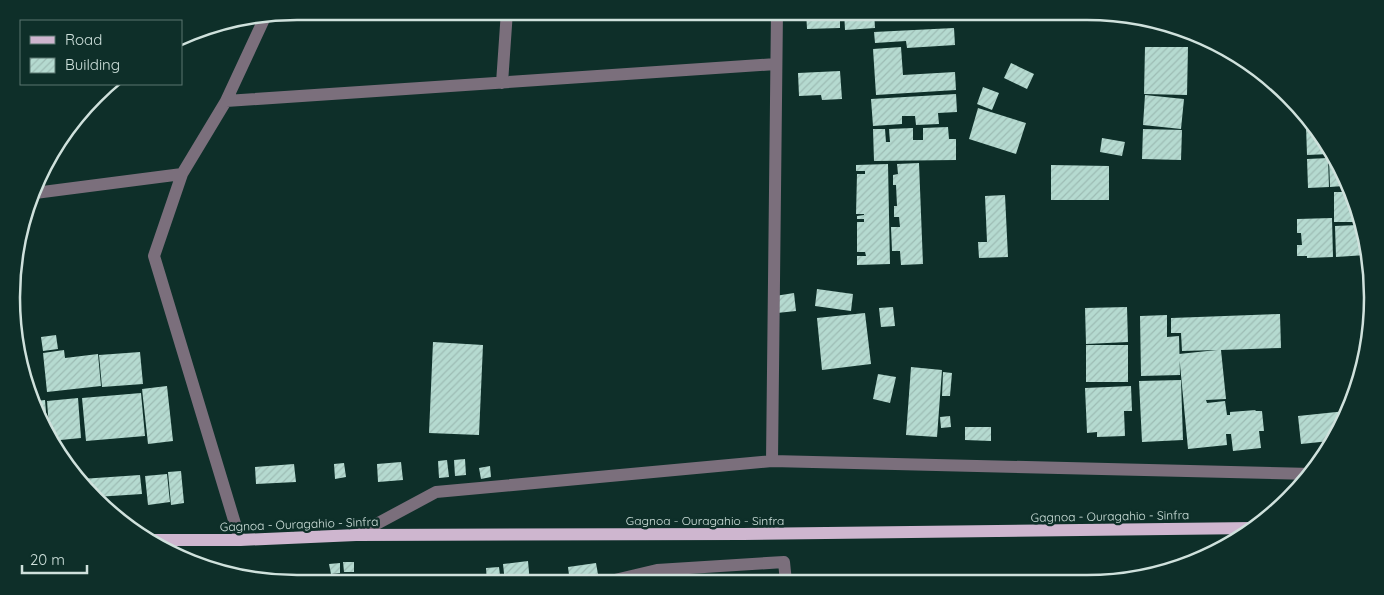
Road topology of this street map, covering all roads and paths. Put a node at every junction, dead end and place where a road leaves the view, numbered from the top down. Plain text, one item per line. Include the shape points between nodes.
1 (506, 20) edge
2 (777, 20) edge
3 (263, 22) edge
4 (776, 64) junction
5 (502, 83) junction
6 (226, 101) junction
7 (182, 174) junction
8 (40, 193) edge
9 (772, 461) junction
10 (1300, 474) edge
11 (1241, 528) edge
12 (356, 535) junction
13 (163, 540) edge
14 (240, 540) junction
15 (635, 575) edge
16 (785, 575) edge

1 - 5 street
2 - 4 street
3 - 6 street
4 - 5 street
4 - 9 street
5 - 6 street
6 - 7 street
7 - 8 street
7 - 14 street via 154,256
9 - 10 street
9 - 12 street via 436,492
11 - 12 main road, Gagnoa - Ouragahio - Sinfra
12 - 14 main road, Gagnoa - Ouragahio - Sinfra
13 - 14 main road, Gagnoa - Ouragahio - Sinfra
15 - 16 street via 656,570 784,562

